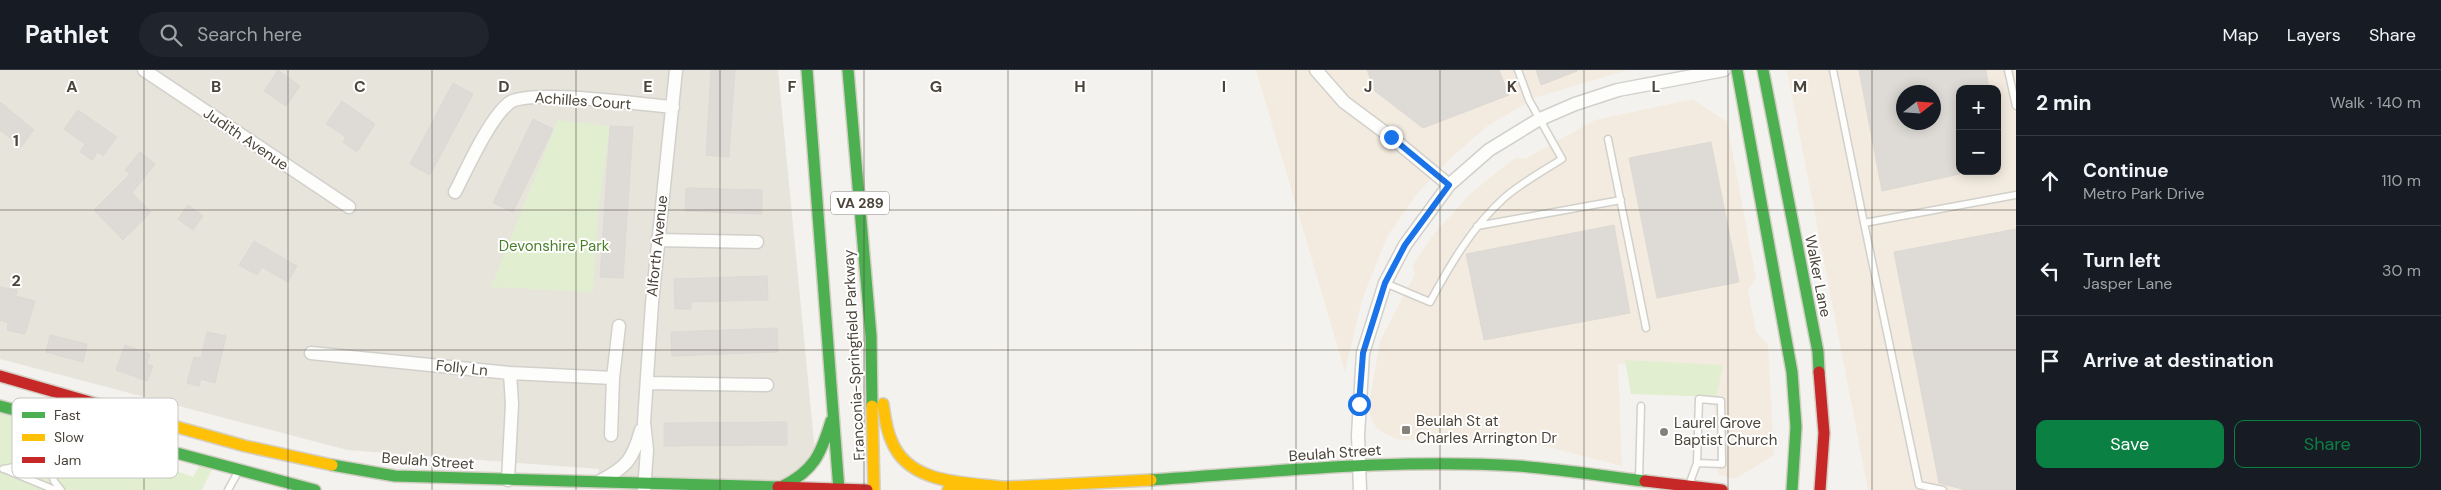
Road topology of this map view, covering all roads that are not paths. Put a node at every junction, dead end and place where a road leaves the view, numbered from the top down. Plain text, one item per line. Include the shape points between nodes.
1 (144, 70) edge
2 (676, 70) edge
3 (807, 70) edge
4 (848, 70) edge
5 (1316, 70) edge
6 (1518, 70) edge
7 (1724, 70) edge
8 (1737, 70) edge
9 (1763, 70) edge
10 (1833, 70) edge
11 (2008, 70) edge
12 (2016, 106) edge
13 (672, 107) junction
14 (1538, 120) junction
15 (1608, 139) dead end
16 (1449, 185) junction
17 (455, 192) dead end
18 (2016, 195) edge
19 (1621, 200) junction
20 (349, 207) dead end
21 (1864, 224) junction
22 (1477, 226) junction
23 (657, 240) junction
24 (757, 242) dead end
25 (1385, 283) junction
26 (619, 326) dead end
27 (1646, 328) dead end
28 (871, 336) junction
29 (311, 354) dead end
30 (510, 373) junction
31 (0, 376) edge
32 (613, 378) junction
33 (647, 382) junction
34 (767, 385) dead end
35 (57, 392) junction
36 (56, 398) edge
37 (79, 398) edge
38 (1641, 406) dead end
39 (834, 407) junction
40 (644, 422) junction
41 (178, 426) edge
42 (611, 435) dead end
43 (178, 455) edge
44 (1697, 463) junction
45 (1358, 466) junction
46 (238, 471) junction
47 (26, 478) edge
48 (53, 478) edge
49 (508, 480) junction
50 (1639, 480) junction
51 (598, 482) junction
52 (1689, 486) junction
53 (644, 487) edge
54 (781, 487) junction
55 (1009, 488) junction
56 (55, 490) edge
57 (61, 490) edge
58 (228, 490) edge
59 (315, 490) edge
60 (839, 490) edge
61 (867, 490) edge
62 (874, 490) edge
63 (948, 490) edge
64 (1360, 490) edge
65 (1722, 490) edge
66 (1792, 490) edge
67 (1820, 490) edge
68 (1943, 490) edge

1 - 20 street, Judith Avenue
2 - 13 street, Alforth Avenue
3 - 39 main road, Franconia-Springfield Parkway / VA 289
4 - 28 main road, Franconia-Springfield Parkway / VA 289
5 - 16 street via 1344,102
6 - 14 lane
7 - 14 street via 1618,90
8 - 66 main road via 1792,372 1796,426
9 - 67 main road, Walker Lane via 1818,352 1824,433
10 - 21 lane
11 - 12 lane
13 - 17 street, Achilles Court via 536,96 512,101 492,125
13 - 23 street, Alforth Avenue
14 - 16 street via 1489,150
14 - 22 lane via 1562,159 1505,197
15 - 19 lane
16 - 25 street via 1405,245
18 - 21 lane
19 - 22 lane
19 - 27 lane
21 - 68 lane via 1919,485
22 - 25 lane via 1449,266 1430,302
23 - 24 street
23 - 33 street, Alforth Avenue
25 - 45 street via 1363,353
26 - 32 street
28 - 55 main road via 888,431 903,461 923,474
28 - 62 main road, Franconia-Springfield Parkway / VA 289
29 - 30 street, Folly Ln
30 - 32 street, Folly Ln
30 - 49 street via 512,404
31 - 35 main road, Beulah Street
32 - 42 street
33 - 34 street
33 - 40 street, Alforth Avenue
35 - 36 lane
35 - 37 main road, Beulah Street
38 - 50 lane
39 - 54 main road via 816,462 806,473
39 - 60 main road, Franconia-Springfield Parkway / VA 289
40 - 51 street, Alforth Avenue via 631,458 620,470
40 - 53 street, Alforth Avenue via 647,450
41 - 49 main road, Beulah Street via 338,467 424,478
43 - 46 main road
44 - 44 lane via 1722,464 1721,401 1699,399
44 - 52 lane
45 - 50 main road, Beulah Street via 1518,466
45 - 55 main road, Beulah Street
45 - 64 street
46 - 58 lane
46 - 59 main road
47 - 56 lane
48 - 57 lane
49 - 51 main road, Beulah Street
50 - 52 main road, Beulah Street
51 - 53 main road, Beulah Street
52 - 65 main road, Beulah Street
53 - 54 main road, Beulah Street
54 - 60 main road, Beulah Street
55 - 63 main road, Beulah Street
60 - 61 main road, Beulah Street

